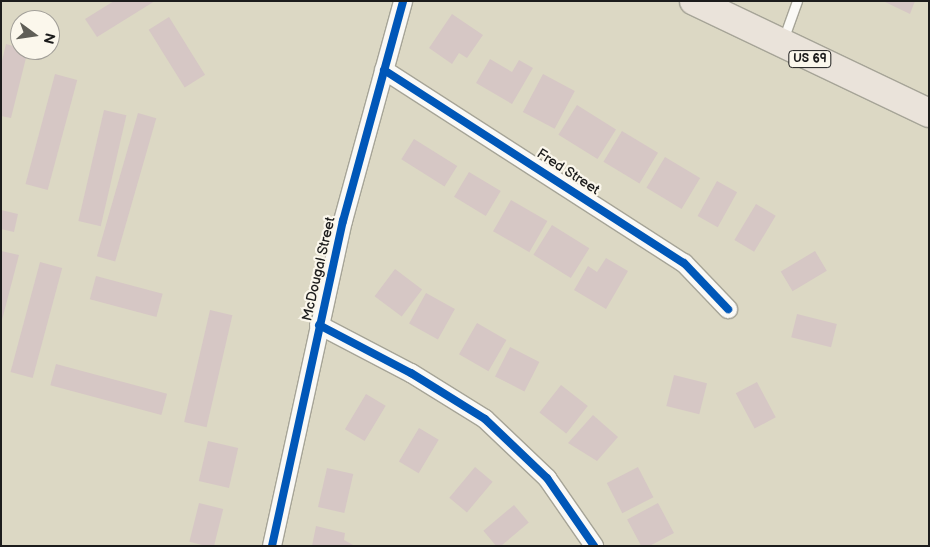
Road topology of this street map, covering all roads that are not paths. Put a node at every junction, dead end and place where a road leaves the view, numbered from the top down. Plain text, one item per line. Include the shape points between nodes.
1 (403, 1) edge
2 (694, 1) edge
3 (797, 1) edge
4 (782, 45) junction
5 (384, 70) junction
6 (929, 113) edge
7 (728, 309) dead end
8 (319, 325) junction
9 (272, 546) edge
10 (594, 546) edge

1 - 5 street, McDougal Street
2 - 4 main road, US 69
3 - 4 lane
4 - 6 main road, US 69
5 - 7 street, Fred Street via 684,263
5 - 8 street, McDougal Street
8 - 9 street, McDougal Street
8 - 10 street via 411,373 485,419 547,478

